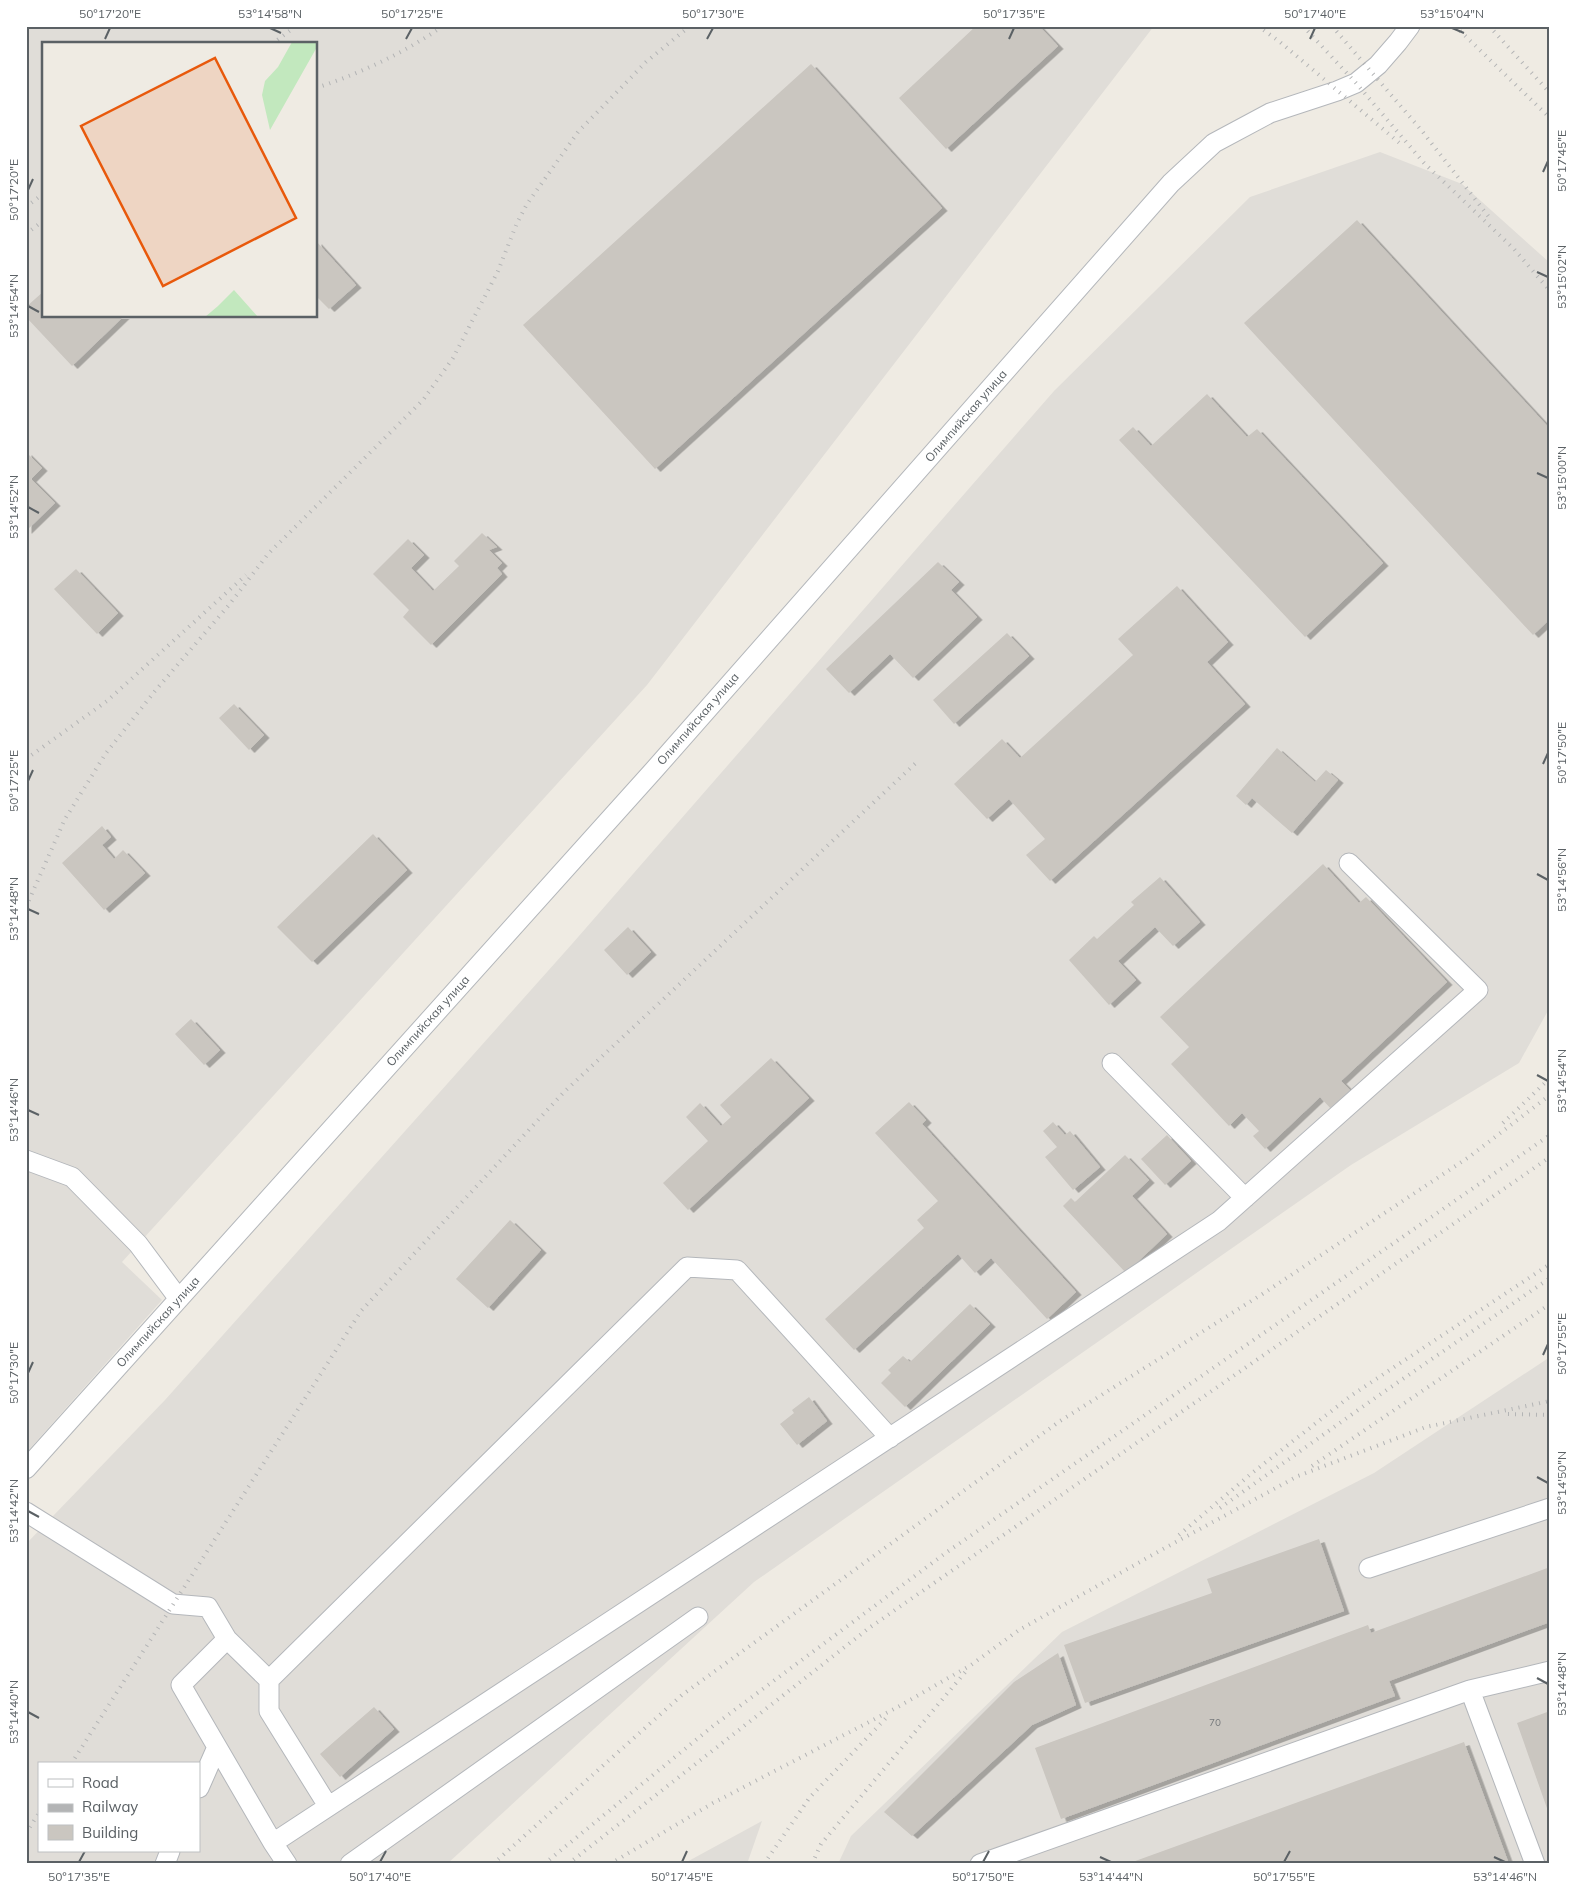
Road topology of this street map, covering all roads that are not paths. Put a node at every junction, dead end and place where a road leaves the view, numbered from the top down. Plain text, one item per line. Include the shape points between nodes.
1 (1410, 26) edge
2 (1348, 863) dead end
3 (1112, 1063) dead end
4 (26, 1160) edge
5 (1245, 1198) junction
6 (179, 1299) junction
7 (890, 1438) junction
8 (26, 1469) edge
9 (1550, 1508) edge
10 (26, 1512) edge
11 (1368, 1568) dead end
12 (698, 1617) dead end
13 (227, 1639) junction
14 (1550, 1671) edge
15 (269, 1680) junction
16 (1470, 1690) junction
17 (217, 1747) junction
18 (200, 1786) edge
19 (328, 1806) junction
20 (273, 1842) junction
21 (170, 1852) edge
22 (165, 1864) edge
23 (286, 1864) edge
24 (350, 1864) edge
25 (980, 1864) edge
26 (1535, 1864) edge

1 - 6 street, Олимпийская улица via 1378,65 1356,83 1270,113 1214,143 1172,183
2 - 5 street via 1478,990
3 - 5 street
4 - 6 street via 72,1177 138,1244
5 - 7 street via 1219,1221
6 - 8 street, Олимпийская улица
7 - 15 street via 737,1270 687,1267
7 - 19 street
9 - 11 street
10 - 13 street via 173,1604 208,1607
12 - 24 street
13 - 15 street
13 - 17 street via 181,1684
14 - 16 street
15 - 19 street via 269,1711
16 - 25 street
16 - 26 street
17 - 18 street
17 - 20 street
19 - 20 street
20 - 23 street
21 - 22 street

